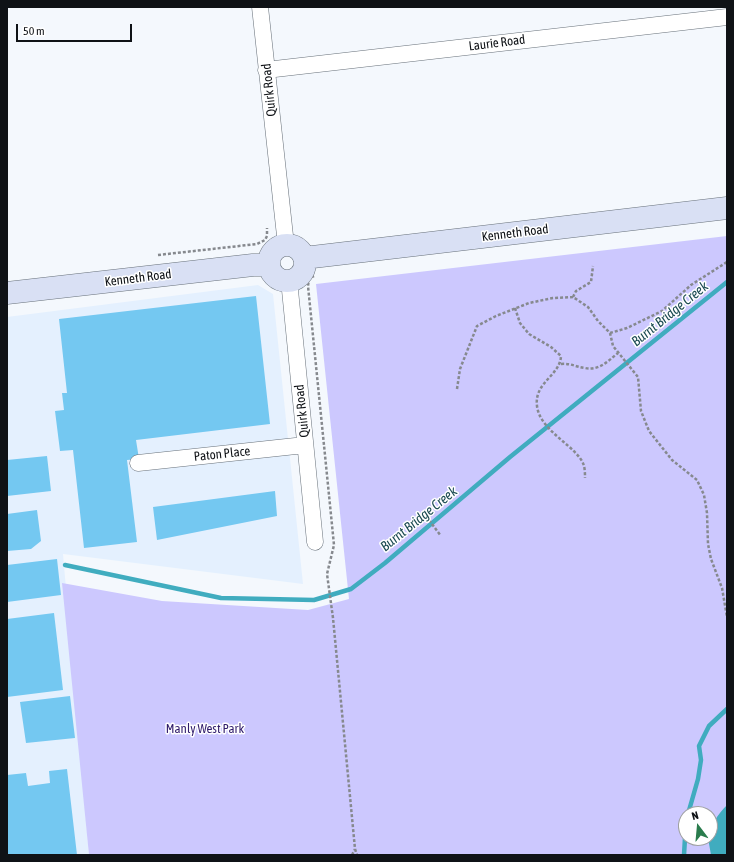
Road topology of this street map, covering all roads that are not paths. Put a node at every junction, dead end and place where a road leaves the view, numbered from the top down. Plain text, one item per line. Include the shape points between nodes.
1 (260, 7) edge
2 (727, 17) edge
3 (266, 70) junction
4 (727, 208) edge
5 (286, 245) junction
6 (304, 258) junction
7 (269, 264) junction
8 (289, 280) junction
9 (7, 293) edge
10 (305, 445) junction
11 (138, 463) dead end
12 (314, 542) dead end

1 - 3 street, Quirk Road
2 - 3 street, Laurie Road
3 - 5 street, Quirk Road
4 - 6 main road, Kenneth Road
5 - 6 main road via 299,250
5 - 7 main road via 275,249 269,258
6 - 8 main road via 302,273
7 - 8 main road via 270,270 277,278
7 - 9 main road, Kenneth Road
8 - 10 street, Quirk Road
10 - 11 street, Paton Place
10 - 12 street, Quirk Road

